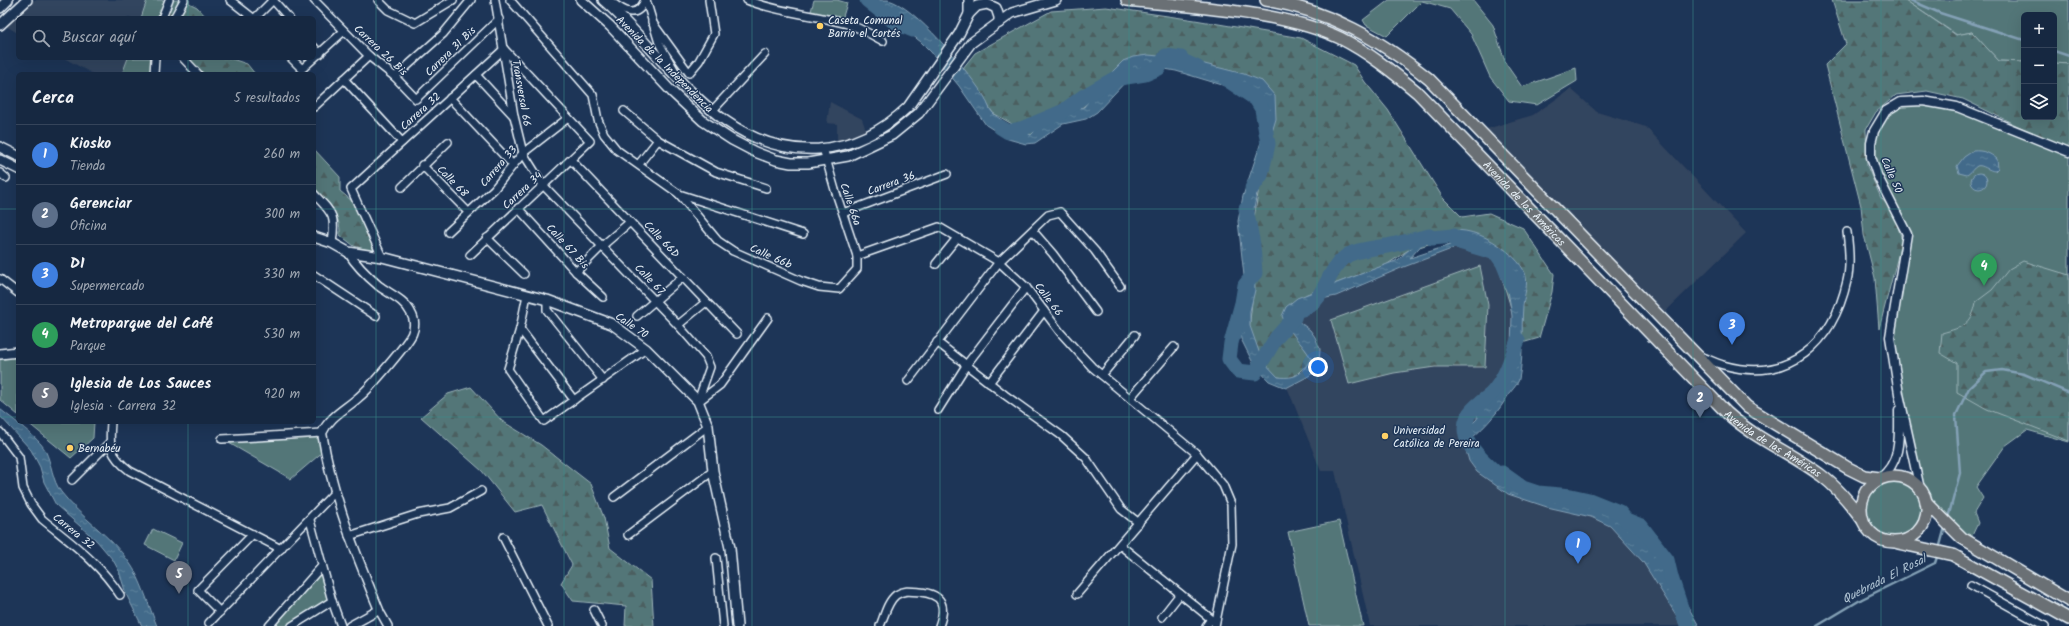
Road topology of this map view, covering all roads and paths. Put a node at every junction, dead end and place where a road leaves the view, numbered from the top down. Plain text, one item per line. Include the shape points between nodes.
1 (8, 0) edge
2 (27, 0) edge
3 (169, 0) edge
4 (184, 0) edge
5 (230, 0) edge
6 (273, 0) edge
7 (314, 0) edge
8 (378, 0) edge
9 (453, 0) edge
10 (471, 0) edge
11 (495, 0) edge
12 (510, 0) edge
13 (581, 0) edge
14 (603, 0) edge
15 (609, 0) edge
16 (646, 0) edge
17 (709, 0) edge
18 (747, 0) edge
19 (969, 0) edge
20 (1056, 0) edge
21 (1127, 0) edge
22 (1266, 0) edge
23 (1168, 2) edge
24 (0, 8) edge
25 (969, 14) junction
26 (163, 16) edge
27 (175, 16) edge
28 (251, 16) edge
29 (256, 16) edge
30 (287, 16) edge
31 (499, 19) junction
32 (652, 22) junction
33 (998, 22) junction
34 (0, 25) edge
35 (344, 31) junction
36 (884, 41) dead end
37 (316, 49) edge
38 (504, 49) junction
39 (320, 54) junction
40 (765, 54) dead end
41 (369, 56) junction
42 (316, 57) edge
43 (155, 60) edge
44 (185, 60) edge
45 (293, 60) edge
46 (313, 60) edge
47 (154, 72) edge
48 (196, 72) edge
49 (476, 75) junction
50 (395, 77) junction
51 (344, 79) junction
52 (682, 82) junction
53 (450, 98) junction
54 (416, 99) joint
55 (316, 105) edge
56 (624, 111) dead end
57 (712, 111) junction
58 (514, 116) junction
59 (568, 118) junction
60 (658, 140) junction
61 (402, 142) junction
62 (448, 142) dead end
63 (0, 147) edge
64 (824, 148) junction
65 (523, 152) junction
66 (2069, 152) edge
67 (16, 155) edge
68 (0, 160) edge
69 (571, 160) junction
70 (826, 160) junction
71 (639, 164) junction
72 (422, 165) junction
73 (513, 165) junction
74 (16, 168) edge
75 (947, 174) dead end
76 (543, 185) junction
77 (402, 187) dead end
78 (766, 188) dead end
79 (679, 194) junction
80 (316, 196) edge
81 (518, 208) junction
82 (468, 212) junction
83 (842, 213) junction
84 (630, 222) junction
85 (1033, 231) junction
86 (448, 232) dead end
87 (1847, 232) dead end
88 (803, 234) dead end
89 (316, 238) edge
90 (487, 238) junction
91 (957, 238) junction
92 (332, 243) junction
93 (602, 246) junction
94 (348, 252) junction
95 (470, 255) dead end
96 (857, 256) junction
97 (382, 257) junction
98 (999, 262) junction
99 (936, 264) dead end
100 (576, 272) junction
101 (524, 274) dead end
102 (316, 276) edge
103 (683, 277) junction
104 (0, 279) edge
105 (1120, 286) dead end
106 (1026, 287) junction
107 (16, 291) edge
108 (527, 295) junction
109 (602, 297) dead end
110 (546, 300) junction
111 (655, 301) junction
112 (706, 302) junction
113 (1044, 311) junction
114 (1096, 312) dead end
115 (376, 316) dead end
116 (637, 316) dead end
117 (768, 318) dead end
118 (678, 325) junction
119 (520, 329) junction
120 (737, 334) dead end
121 (1135, 335) dead end
122 (937, 342) junction
123 (1174, 347) dead end
124 (646, 349) junction
125 (16, 352) edge
126 (0, 354) edge
127 (1698, 356) junction
128 (967, 364) junction
129 (1723, 366) junction
130 (1102, 375) junction
131 (1719, 378) junction
132 (603, 380) junction
133 (908, 380) dead end
134 (989, 383) junction
135 (1899, 394) junction
136 (1130, 398) junction
137 (574, 400) junction
138 (698, 401) junction
139 (938, 410) dead end
140 (111, 424) edge
141 (708, 426) junction
142 (0, 432) edge
143 (322, 432) junction
144 (222, 439) dead end
145 (109, 443) junction
146 (1197, 454) junction
147 (713, 471) junction
148 (1880, 478) junction
149 (72, 480) dead end
150 (1920, 489) junction
151 (480, 491) dead end
152 (334, 493) junction
153 (614, 498) dead end
154 (1926, 502) junction
155 (1862, 519) junction
156 (310, 520) junction
157 (1138, 523) junction
158 (253, 534) junction
159 (628, 535) dead end
160 (349, 536) junction
161 (503, 537) dead end
162 (1898, 543) junction
163 (1120, 545) junction
164 (281, 548) junction
165 (716, 558) dead end
166 (322, 566) junction
167 (1971, 585) dead end
168 (120, 594) dead end
169 (1077, 594) dead end
170 (1180, 594) junction
171 (2069, 601) edge
172 (332, 602) junction
173 (379, 610) junction
174 (594, 610) dead end
175 (220, 612) junction
176 (2057, 612) junction
177 (1162, 617) dead end
178 (2069, 619) edge
179 (1214, 622) edge
180 (209, 623) dead end
181 (269, 626) edge
182 (292, 626) edge
183 (341, 626) edge
184 (350, 626) edge
185 (388, 626) edge
186 (548, 626) edge
187 (602, 626) edge
188 (723, 626) edge
189 (736, 626) edge
190 (880, 626) edge
191 (939, 626) edge
192 (1206, 626) edge
193 (2045, 626) edge
194 (2060, 626) edge

1 - 24 main road
2 - 34 main road
3 - 26 street
4 - 27 street
5 - 28 street
6 - 29 street
6 - 30 street
7 - 35 street, Carrera 26 Bis
8 - 9 street via 388,10 415,23
10 - 50 street via 443,34
11 - 31 street, Transversal 66
12 - 71 street via 593,95 604,134 617,150
13 - 70 main road, Avenida de la Independencia via 610,26 685,104 732,140 776,160 791,163
14 - 52 main road, Avenida de la Independencia via 621,15
15 - 16 street via 625,12 632,13
16 - 32 street
17 - 32 street via 714,34 699,62 689,73
18 - 36 street via 781,11 849,24
19 - 25 main road
20 - 33 main road, Avenida de la Independencia via 1012,13
21 - 23 main road, Avenida de las Américas
22 - 127 main road, Avenida de las Américas via 1318,12 1347,25 1401,57 1430,79
23 - 155 main road, Avenida de las Américas via 1313,28 1340,38 1391,71 1417,92 1465,140 1727,414 1752,433 1824,477 1843,495
25 - 33 main road via 977,6 987,4 996,8
25 - 64 main road, Avenida de la Independencia via 959,34 918,93 897,117 873,134 847,145
31 - 38 street, Transversal 66
31 - 54 street, Carrera 31 Bis
32 - 52 street via 659,43
33 - 70 main road, Avenida de la Independencia via 971,43 919,113 892,135 854,154
35 - 39 street
35 - 41 street, Carrera 26 Bis
37 - 39 street
38 - 49 street, Carrera 32
38 - 58 street, Transversal 66
38 - 59 street
39 - 42 street
40 - 57 street
41 - 50 street, Carrera 26 Bis
41 - 51 street
43 - 47 street
44 - 48 street
45 - 46 street via 302,69
49 - 53 street, Carrera 32
49 - 58 street
50 - 54 street, Carrera 26 Bis
51 - 55 street
51 - 61 street
52 - 57 main road, Avenida de la Independencia
53 - 61 street, Carrera 32
53 - 73 street
56 - 60 street
57 - 64 main road, Avenida de la Independencia via 766,143 794,150
58 - 65 street, Transversal 66
59 - 65 street, Carrera 33
59 - 69 street, Carrera 34 via 590,142
60 - 71 street
60 - 78 street via 716,172
61 - 97 street, Carrera 32 via 351,189
62 - 72 street
63 - 67 main road
64 - 70 street
65 - 73 street, Carrera 33
65 - 76 street, Transversal 66
66 - 135 street, Calle 50 via 1957,107 1923,101 1901,102 1886,111 1874,131 1871,157 1877,175 1907,234 1890,338
68 - 74 main road
69 - 76 street, Carrera 34
69 - 84 street, Calle 66D
70 - 83 street, Calle 66a
71 - 79 street
72 - 77 street
72 - 82 street, Calle 68
73 - 82 street, Carrera 33 via 494,189
75 - 83 street, Carrera 36
76 - 81 street, Carrera 34
76 - 93 street, Calle 67
79 - 88 street
79 - 96 street, Calle 66b via 718,241 733,251 801,281 819,287 839,289 856,269
80 - 92 street via 329,209 335,222
81 - 90 street, Carrera 34
81 - 100 street, Calle 67 Bis
82 - 86 street, Carrera 33
83 - 96 street, Calle 66a
84 - 93 street
84 - 103 street, Calle 66D
85 - 98 street
85 - 105 street via 1048,215 1060,212 1095,250
85 - 114 street
87 - 129 street via 1848,280 1839,308 1816,346 1786,364 1768,368 1745,369
89 - 92 main road, Calle 70
90 - 95 street, Carrera 34
90 - 101 street
91 - 96 street, Calle 66 via 939,227
91 - 98 street, Calle 66
91 - 99 street
92 - 94 main road, Calle 70
93 - 100 street
93 - 111 street, Calle 67
94 - 97 main road, Calle 70
94 - 143 street via 356,265 408,308 414,326 407,342 371,385 330,420
97 - 108 main road, Calle 70
98 - 106 street, Calle 66
98 - 122 street
100 - 109 street, Calle 67 Bis
102 - 115 street
103 - 111 street
103 - 112 street, Calle 66D
104 - 107 street
106 - 113 street, Calle 66
106 - 128 street
108 - 110 main road, Calle 70
108 - 119 street
110 - 124 main road, Calle 70 via 612,324
110 - 132 street via 547,310
111 - 116 street
111 - 118 street, Calle 67
112 - 118 street
112 - 120 street, Calle 66D
113 - 130 street, Calle 66 via 1074,348
113 - 134 street
117 - 138 street via 720,385
118 - 138 street, Calle 67 via 706,357 710,367
119 - 137 street
119 - 137 street via 508,369 544,421
121 - 130 street
122 - 128 street
122 - 133 street
123 - 136 street
124 - 132 street
124 - 138 main road, Calle 70
125 - 126 main road
127 - 129 street
127 - 131 main road, Avenida de las Américas
128 - 134 street
128 - 139 street
129 - 131 street via 1718,374
130 - 136 street, Calle 66
131 - 148 main road, Avenida de las Américas via 1747,407 1848,468 1864,476
132 - 137 street
134 - 157 street via 1062,436 1086,458 1121,509
135 - 148 street, Calle 50 via 1899,437 1896,457 1893,465
135 - 150 street, Calle 50
136 - 146 street, Calle 66
138 - 141 main road, Calle 70
140 - 145 street
141 - 147 main road, Calle 70
141 - 153 street
142 - 168 street, Carrera 32 via 19,457 21,480 27,497 42,519 92,559
143 - 144 street
143 - 152 street
145 - 149 street
145 - 158 street via 112,455 130,471
146 - 157 street
146 - 179 street, Calle 66 via 1223,485 1231,504 1232,544
147 - 159 street
147 - 189 main road, Calle 70 via 730,548
148 - 150 main road via 1901,477
148 - 155 main road via 1863,496 1860,507
150 - 154 main road
151 - 160 street via 450,508 418,514
152 - 156 street
152 - 160 street
154 - 162 main road via 1926,518 1919,532
154 - 171 main road via 1962,538
155 - 162 main road via 1875,537 1882,541
156 - 164 street
156 - 166 street
157 - 163 street
158 - 164 street
158 - 175 street via 198,590
160 - 173 street
161 - 186 street
162 - 176 main road via 1952,555
163 - 169 street
163 - 170 street
164 - 175 street
165 - 188 street
166 - 172 street
166 - 181 street
167 - 193 street
170 - 177 street
170 - 179 street
172 - 182 street
172 - 183 street
173 - 184 street
173 - 185 street
174 - 187 street
175 - 180 street
176 - 178 main road
176 - 194 main road
179 - 192 street
190 - 191 street via 895,596 907,590 932,593 940,600 943,609

